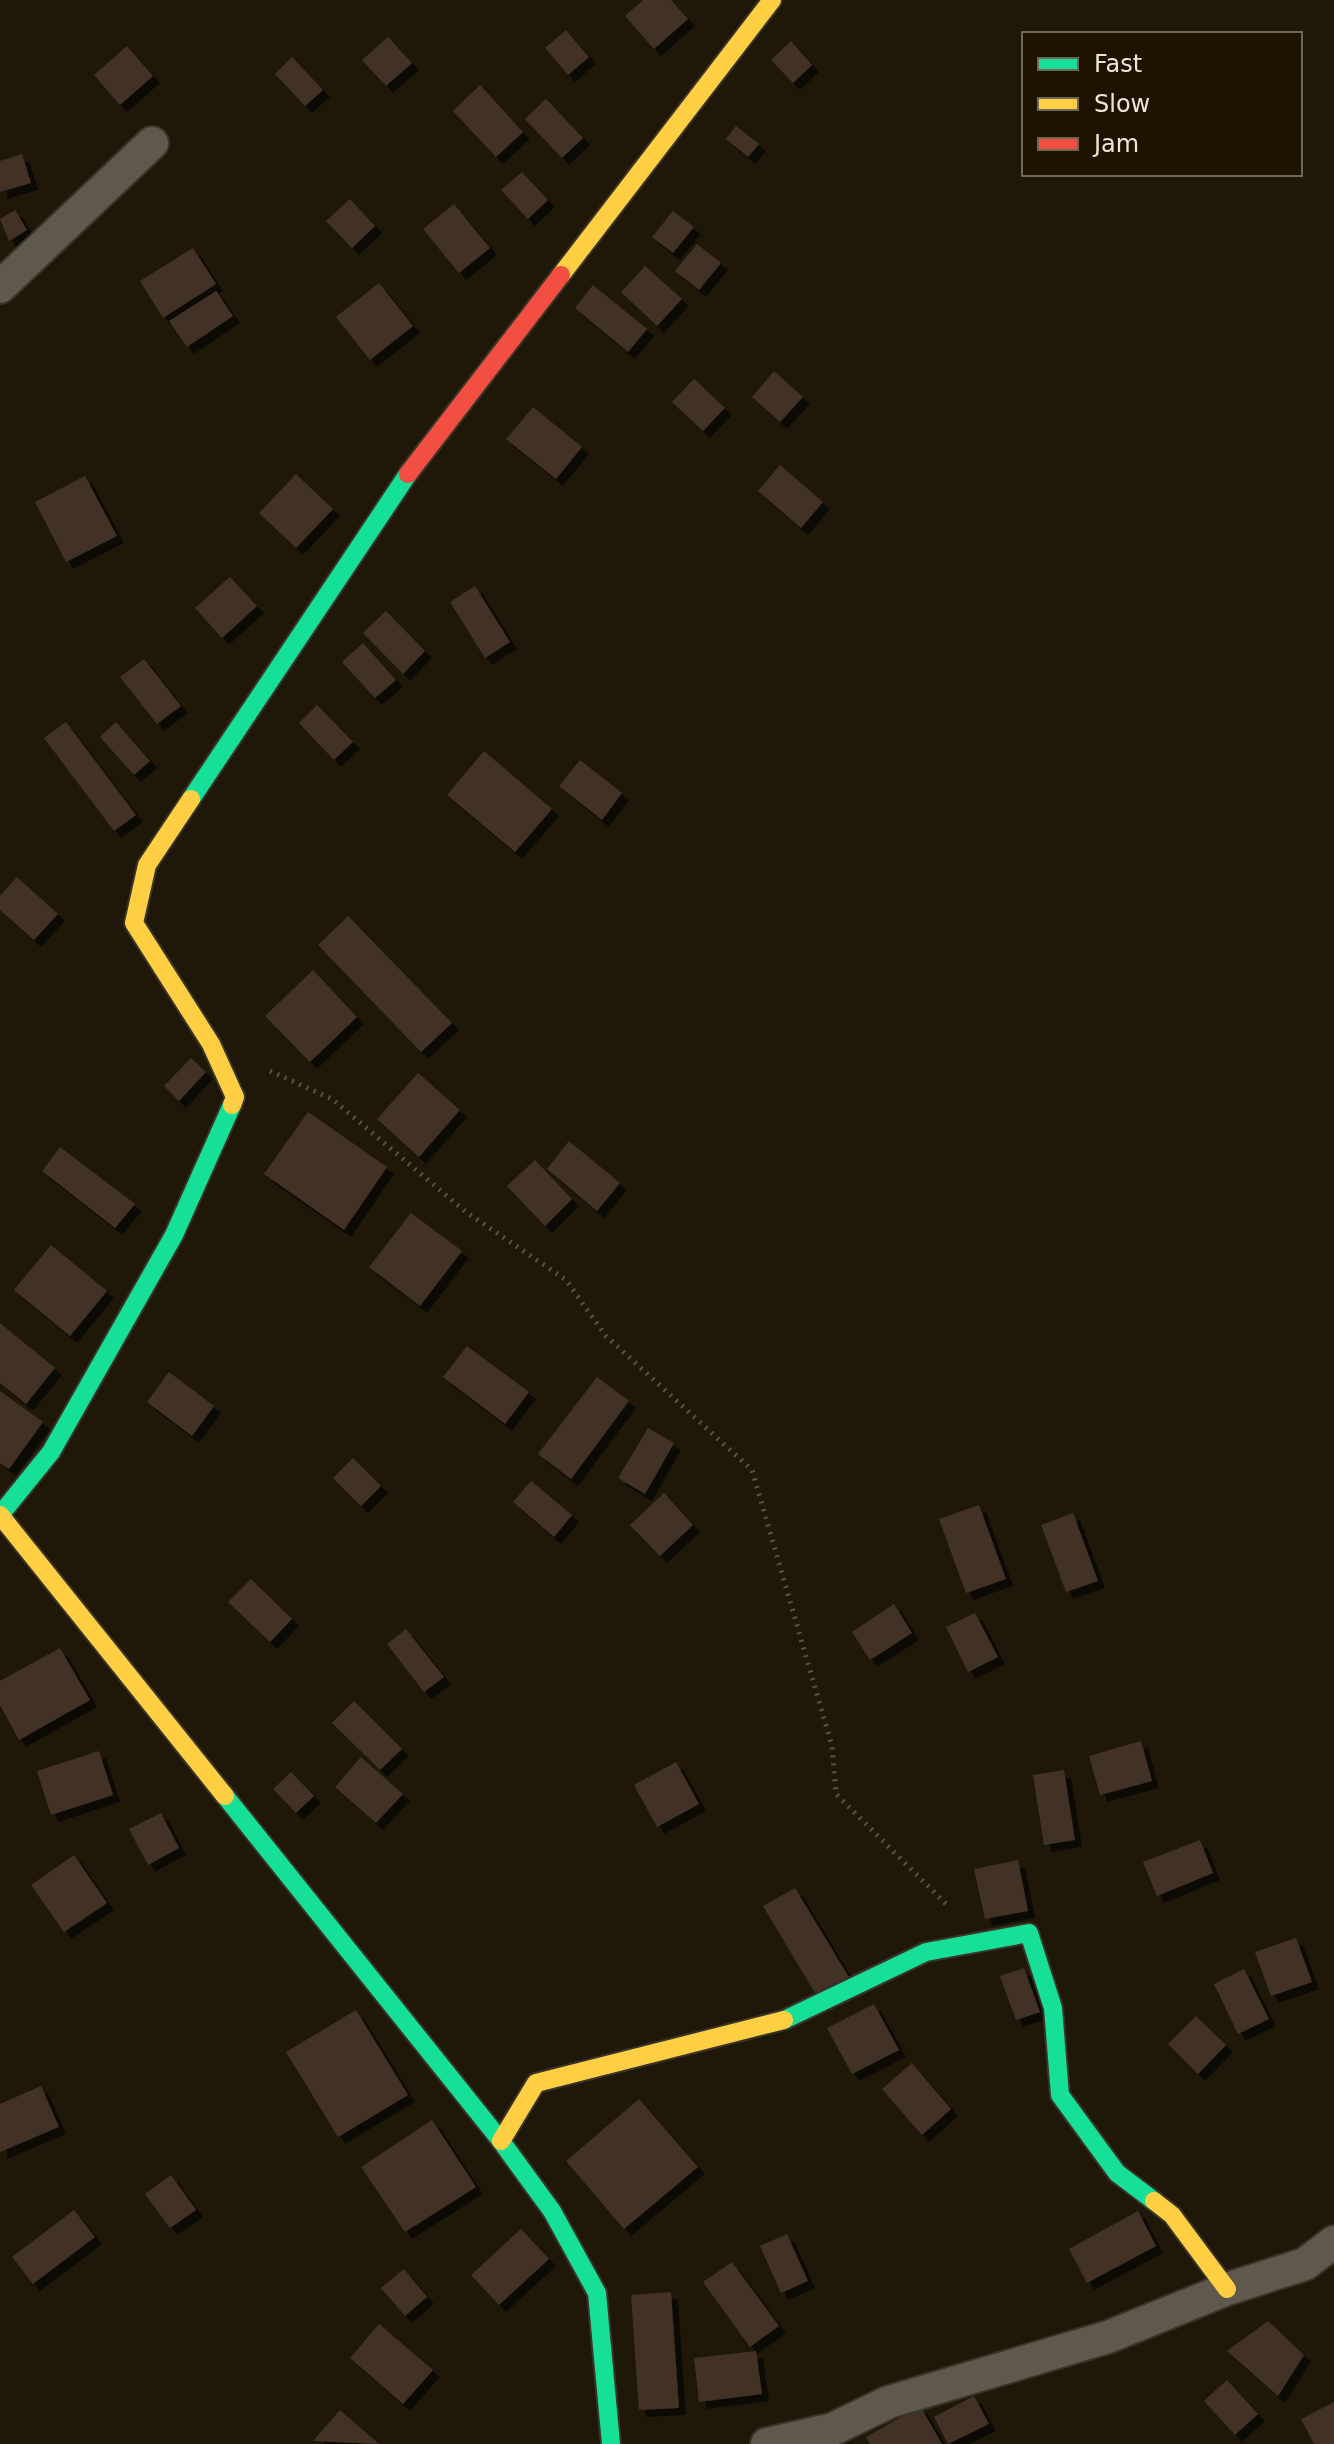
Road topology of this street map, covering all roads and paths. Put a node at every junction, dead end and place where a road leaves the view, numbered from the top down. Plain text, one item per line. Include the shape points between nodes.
1 (772, 0) edge
2 (152, 143) dead end
3 (0, 287) edge
4 (265, 1068) dead end
5 (0, 1515) edge
6 (982, 1941) junction
7 (501, 2141) junction
8 (1334, 2242) edge
9 (1227, 2289) junction
10 (611, 2444) edge
11 (767, 2444) edge

1 - 5 street via 384,506 147,865 134,923 211,1044 235,1097 167,1248 51,1452
2 - 3 street
4 - 6 path via 332,1099 466,1212 566,1280 606,1336 752,1470 832,1746 836,1794
5 - 7 street
6 - 7 street via 926,1952 786,2019 536,2083
6 - 9 street via 1029,1933 1053,2008 1060,2095 1117,2173 1172,2215
7 - 10 street via 552,2211 597,2293
8 - 9 street via 1305,2264
9 - 11 street via 1108,2337 889,2402 833,2429

